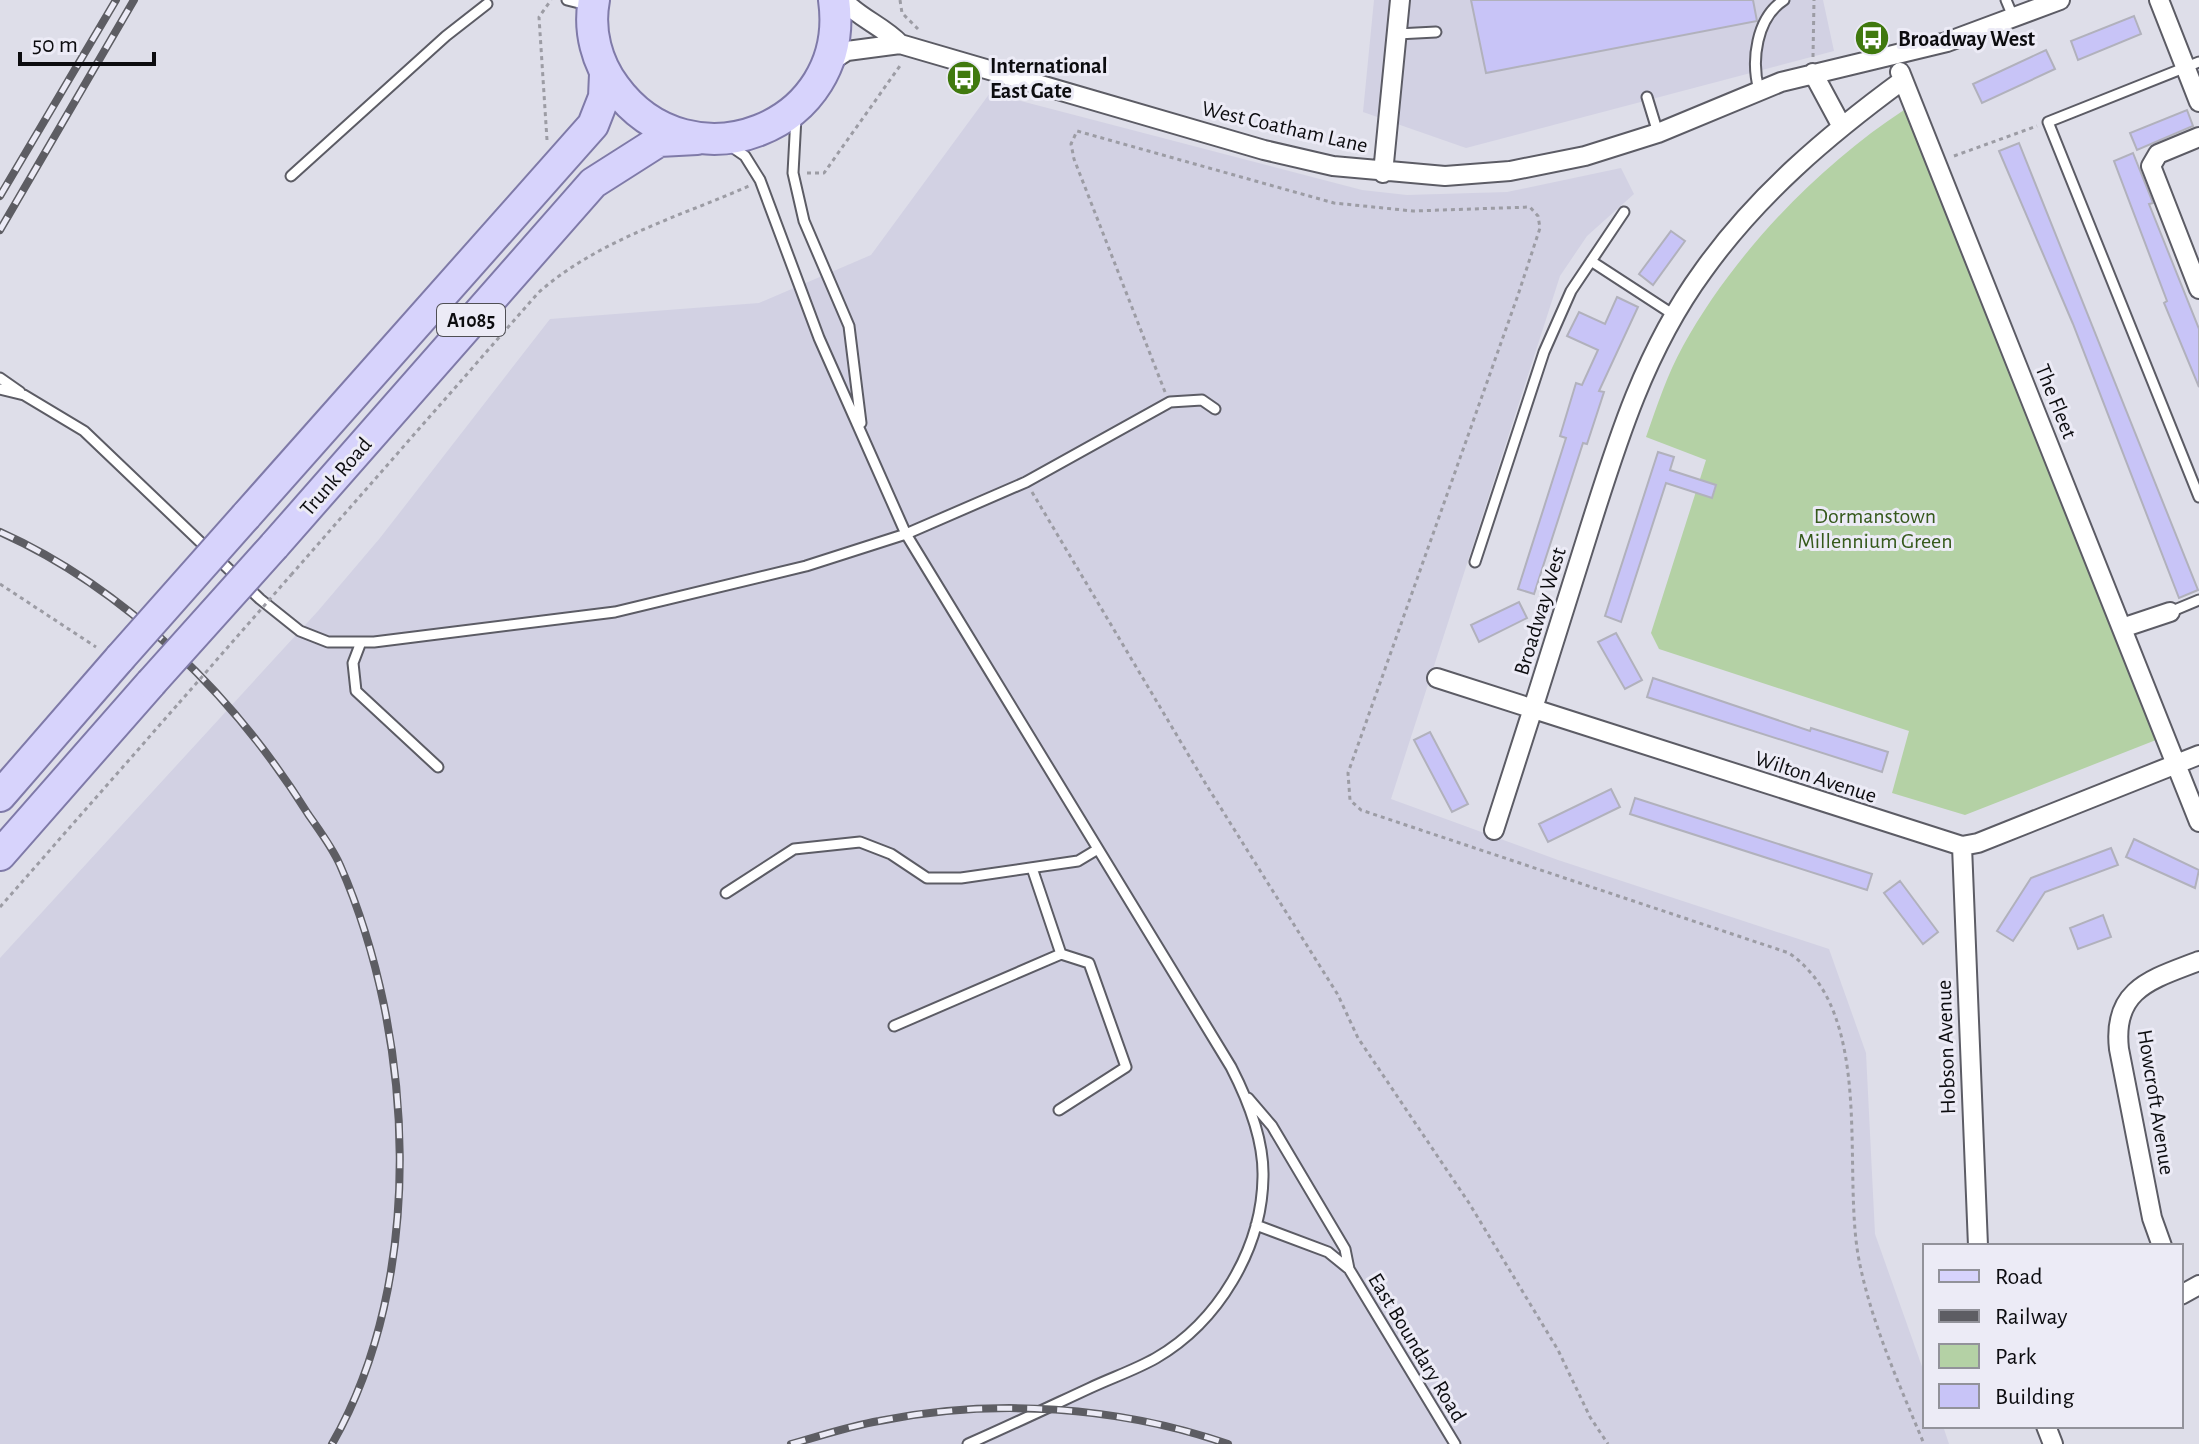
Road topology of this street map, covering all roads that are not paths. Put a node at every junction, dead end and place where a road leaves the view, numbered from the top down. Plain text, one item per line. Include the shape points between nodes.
1 (834, 0) edge
2 (843, 0) edge
3 (1400, 0) edge
4 (1784, 0) edge
5 (2006, 0) edge
6 (2060, 0) edge
7 (2159, 0) edge
8 (584, 2) edge
9 (487, 4) dead end
10 (2014, 19) junction
11 (1436, 32) dead end
12 (1397, 34) junction
13 (907, 45) junction
14 (1893, 55) junction
15 (828, 63) junction
16 (2192, 64) edge
17 (1813, 73) junction
18 (605, 74) junction
19 (1903, 80) junction
20 (1759, 90) junction
21 (1647, 97) dead end
22 (2199, 102) edge
23 (797, 109) junction
24 (1841, 125) junction
25 (1658, 133) junction
26 (2199, 137) edge
27 (710, 140) junction
28 (1383, 173) junction
29 (291, 176) dead end
30 (1624, 212) dead end
31 (1591, 261) junction
32 (2199, 289) edge
33 (1674, 315) junction
34 (0, 378) edge
35 (0, 389) edge
36 (24, 395) junction
37 (1215, 409) dead end
38 (863, 434) junction
39 (2199, 497) edge
40 (906, 534) junction
41 (1475, 562) dead end
42 (2199, 600) edge
43 (2170, 612) joint
44 (2122, 628) junction
45 (361, 642) junction
46 (1437, 678) dead end
47 (1533, 709) junction
48 (2199, 755) edge
49 (2177, 764) junction
50 (438, 767) dead end
51 (0, 796) edge
52 (2199, 822) edge
53 (1494, 830) dead end
54 (1962, 846) junction
55 (1098, 849) junction
56 (0, 855) edge
57 (1032, 868) junction
58 (726, 893) dead end
59 (1061, 954) junction
60 (2199, 961) edge
61 (894, 1026) dead end
62 (1245, 1095) junction
63 (1059, 1110) dead end
64 (1256, 1225) junction
65 (1978, 1244) edge
66 (2161, 1244) edge
67 (1349, 1269) junction
68 (968, 1444) edge
69 (1455, 1444) edge

1 - 15 main road, A1085 via 835,39
2 - 13 street, West Coatham Lane
3 - 12 street
4 - 20 lane via 1774,7 1756,49 1753,70
5 - 10 lane
6 - 10 street
7 - 16 street
8 - 18 main road, A1085
9 - 29 lane
10 - 14 street
11 - 12 lane
12 - 28 street
13 - 15 street, West Coatham Lane via 847,51
13 - 28 street, West Coatham Lane via 1264,150
14 - 17 street, West Coatham Lane
14 - 19 street, The Fleet
15 - 23 main road, A1085
16 - 22 street
16 - 39 lane via 2048,122
17 - 20 street, West Coatham Lane
17 - 24 street
18 - 27 main road, A1085 via 628,105 660,128
18 - 51 main road, Trunk Road / A1085, bridge via 604,97 593,125 246,516 111,655
19 - 24 street, Broadway West
19 - 44 street, The Fleet
20 - 25 street, West Coatham Lane
21 - 25 lane
23 - 27 main road, A1085 via 749,135
23 - 38 lane via 793,173 804,221 849,326
24 - 33 street, Broadway West via 1725,242
25 - 28 street, West Coatham Lane via 1585,156 1510,171
26 - 32 street via 2158,154 2151,166
27 - 38 lane via 745,156 760,180 819,338
27 - 56 main road, Trunk Road / A1085, bridge via 659,141 593,183
30 - 31 lane
31 - 33 lane
31 - 41 lane via 1571,291 1544,352
33 - 47 street, Broadway West via 1617,442
34 - 36 lane
35 - 36 lane
36 - 45 lane via 84,431 300,631 328,642
37 - 40 lane via 1202,400 1170,402 1026,482
38 - 40 lane
40 - 45 lane via 806,566 615,612
40 - 55 lane
42 - 43 lane
43 - 44 street
44 - 49 street, The Fleet
45 - 50 lane via 353,663 356,691
46 - 47 street, Wilton Avenue
47 - 53 street, Broadway West
47 - 54 street, Wilton Avenue
48 - 49 street
49 - 52 street, The Fleet
49 - 54 street
54 - 65 street, Hobson Avenue
55 - 57 lane via 1078,861
55 - 62 lane
57 - 58 lane via 927,878 891,854 860,842 794,849
57 - 59 lane
59 - 61 lane
59 - 63 lane via 1089,963 1126,1067
60 - 66 street, Howcroft Avenue via 2135,990 2118,1029
62 - 64 lane via 1263,1176
62 - 67 lane, East Boundary Road via 1280,1140 1345,1249
64 - 67 lane via 1328,1252
64 - 68 lane via 1218,1305 1158,1357
67 - 69 lane, East Boundary Road

